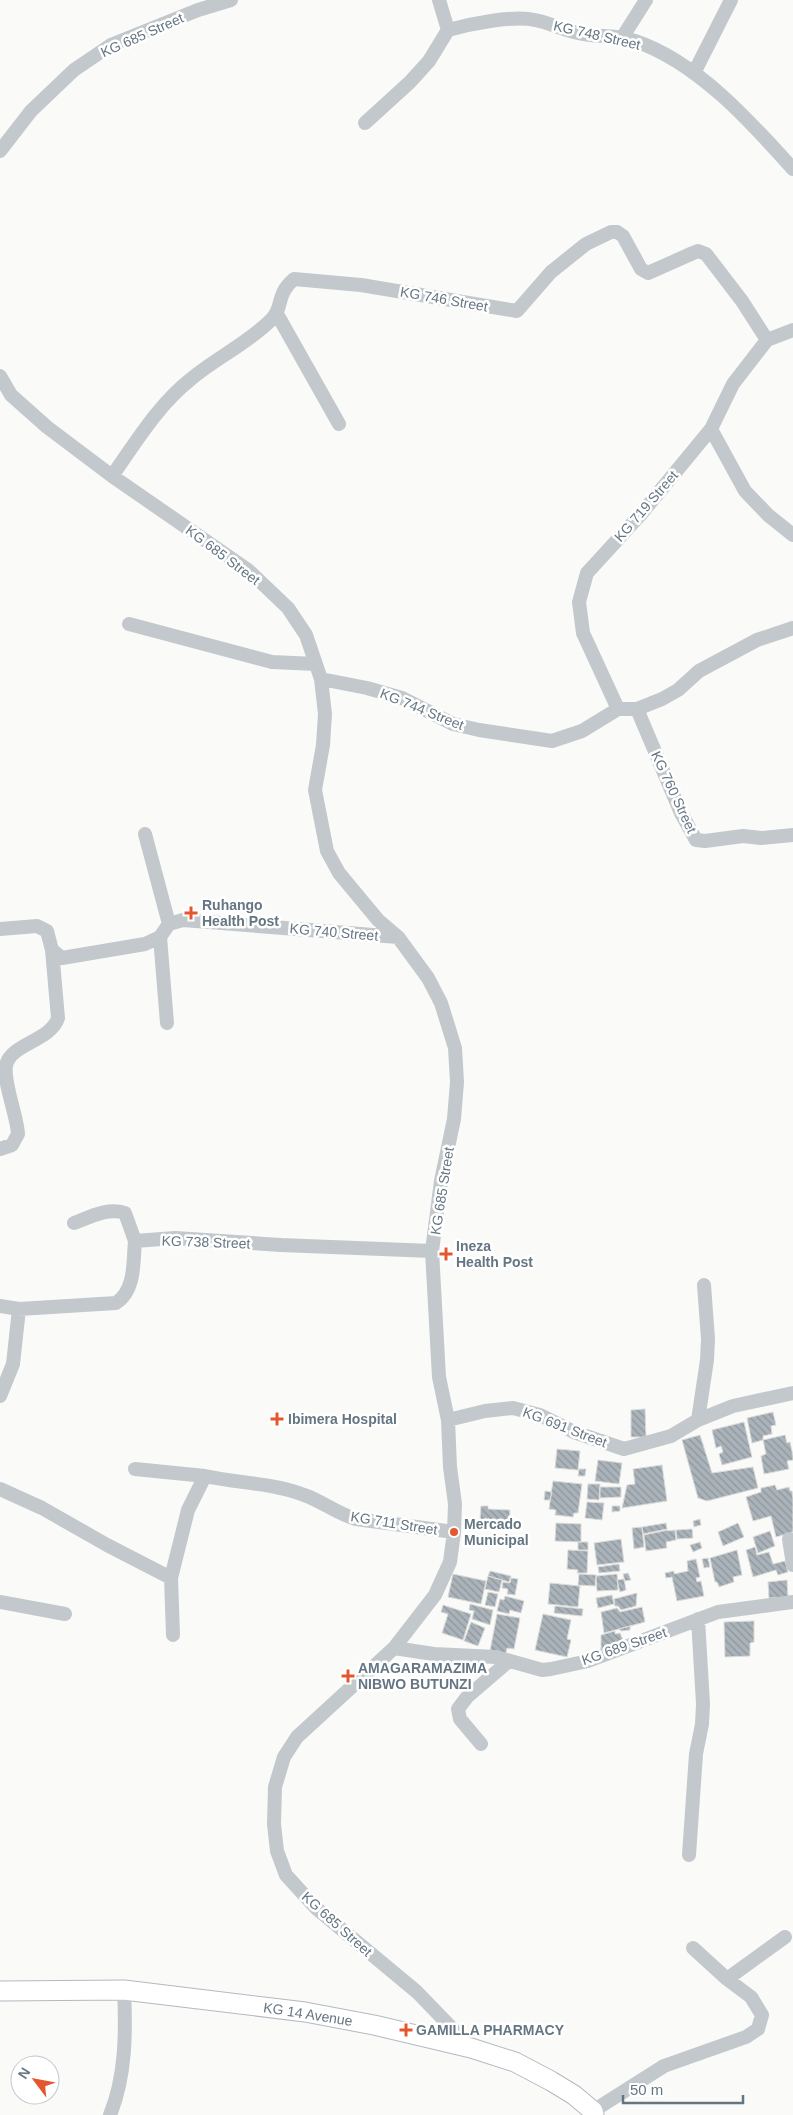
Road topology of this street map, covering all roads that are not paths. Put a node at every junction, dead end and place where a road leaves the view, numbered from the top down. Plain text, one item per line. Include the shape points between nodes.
1 (231, 0) edge
2 (439, 0) edge
3 (646, 0) edge
4 (731, 0) edge
5 (448, 30) junction
6 (622, 38) junction
7 (694, 73) junction
8 (365, 123) dead end
9 (0, 151) edge
10 (792, 167) edge
11 (277, 314) junction
12 (793, 330) edge
13 (767, 340) junction
14 (0, 376) edge
15 (339, 424) dead end
16 (711, 429) junction
17 (112, 476) junction
18 (793, 535) edge
19 (129, 624) dead end
20 (793, 628) edge
21 (316, 664) junction
22 (321, 679) junction
23 (637, 709) junction
24 (618, 710) junction
25 (145, 834) dead end
26 (793, 835) edge
27 (169, 924) junction
28 (0, 929) edge
29 (160, 937) junction
30 (398, 937) junction
31 (52, 950) junction
32 (167, 1023) dead end
33 (0, 1149) edge
34 (74, 1223) dead end
35 (135, 1241) junction
36 (432, 1251) junction
37 (704, 1285) dead end
38 (0, 1306) edge
39 (19, 1309) junction
40 (793, 1394) edge
41 (0, 1396) edge
42 (448, 1420) junction
43 (698, 1420) junction
44 (135, 1469) dead end
45 (205, 1476) junction
46 (0, 1489) edge
47 (454, 1532) junction
48 (789, 1538) dead end
49 (793, 1565) edge
50 (171, 1578) junction
51 (0, 1602) edge
52 (793, 1602) edge
53 (66, 1614) dead end
54 (698, 1619) junction
55 (173, 1635) dead end
56 (394, 1648) junction
57 (509, 1661) junction
58 (481, 1744) dead end
59 (689, 1855) dead end
60 (785, 1937) dead end
61 (693, 1948) dead end
62 (727, 1980) junction
63 (124, 1990) junction
64 (0, 1991) edge
65 (471, 2048) junction
66 (593, 2113) edge
67 (110, 2115) edge

1 - 9 street, KG 685 Street via 112,45 81,65 31,111
2 - 5 street
3 - 6 street
4 - 7 street
5 - 6 street, KG 748 Street via 480,23 533,19 579,33
5 - 8 street via 423,68
6 - 7 street, KG 748 Street via 666,54
7 - 10 street, KG 748 Street via 750,123
11 - 13 street, KG 746 Street via 279,298 285,286 294,279 361,286 517,311 551,272 586,244 617,232 623,236 641,268 648,273 698,251 706,254
11 - 15 street
11 - 17 street via 167,400
12 - 13 street
13 - 16 street, KG 719 Street via 733,384
14 - 17 street, KG 685 Street via 11,395 47,428
16 - 18 street via 745,491
16 - 24 street, KG 719 Street via 641,514 587,572 579,602 583,633
17 - 21 street, KG 685 Street via 248,570 288,608 306,636
19 - 21 street via 272,662
20 - 23 street, KG 744 Street via 757,640 699,671 678,690
21 - 22 street, KG 685 Street
22 - 24 street, KG 744 Street via 402,698 453,724 552,741 582,731
22 - 30 street, KG 685 Street via 324,737 315,790 327,851 339,873 378,920
23 - 24 street, KG 744 Street
23 - 26 street, KG 760 Street via 681,813 696,840
25 - 27 street
27 - 29 street
27 - 30 street, KG 740 Street via 183,920
28 - 31 street via 42,928 47,931
29 - 31 street via 145,944 72,957 62,958
29 - 32 street
30 - 36 street, KG 685 Street via 433,986 455,1048 454,1119 441,1180
31 - 33 street via 58,1018 50,1032 16,1052 8,1061 8,1084 18,1134 12,1145
34 - 35 street via 117,1210 125,1213
35 - 36 street, KG 738 Street via 175,1238
35 - 39 street via 132,1278 124,1299 116,1303
36 - 42 street, KG 685 Street via 439,1377
37 - 43 street via 708,1339
38 - 39 street
39 - 41 street via 13,1364
40 - 43 street, KG 691 Street via 733,1406
42 - 43 street, KG 691 Street via 513,1408 540,1414 574,1432 624,1449 671,1436
42 - 47 street, KG 685 Street
44 - 45 street, KG 711 Street
45 - 47 street, KG 711 Street via 303,1494 356,1519
45 - 50 street via 188,1510
46 - 50 street via 42,1508
47 - 56 street, KG 685 Street via 450,1562 435,1595
48 - 49 street
50 - 55 street
51 - 53 street
52 - 54 street, KG 689 Street via 718,1612
54 - 57 street, KG 689 Street via 588,1661 542,1670
54 - 59 street via 703,1704
56 - 57 street, KG 689 Street via 496,1657
56 - 65 street, KG 685 Street via 309,1724 296,1737 284,1757 275,1786 277,1851 286,1875 316,1908 417,1992
57 - 58 street via 467,1697 458,1709 460,1719
60 - 62 street
61 - 62 street
62 - 66 street via 751,1997 762,2015 758,2029 746,2037 664,2066
63 - 64 main road, KG 14 Avenue
63 - 65 main road, KG 14 Avenue via 306,2012
63 - 67 street via 126,2035 117,2100
65 - 66 main road, KG 14 Avenue via 515,2062 551,2080

